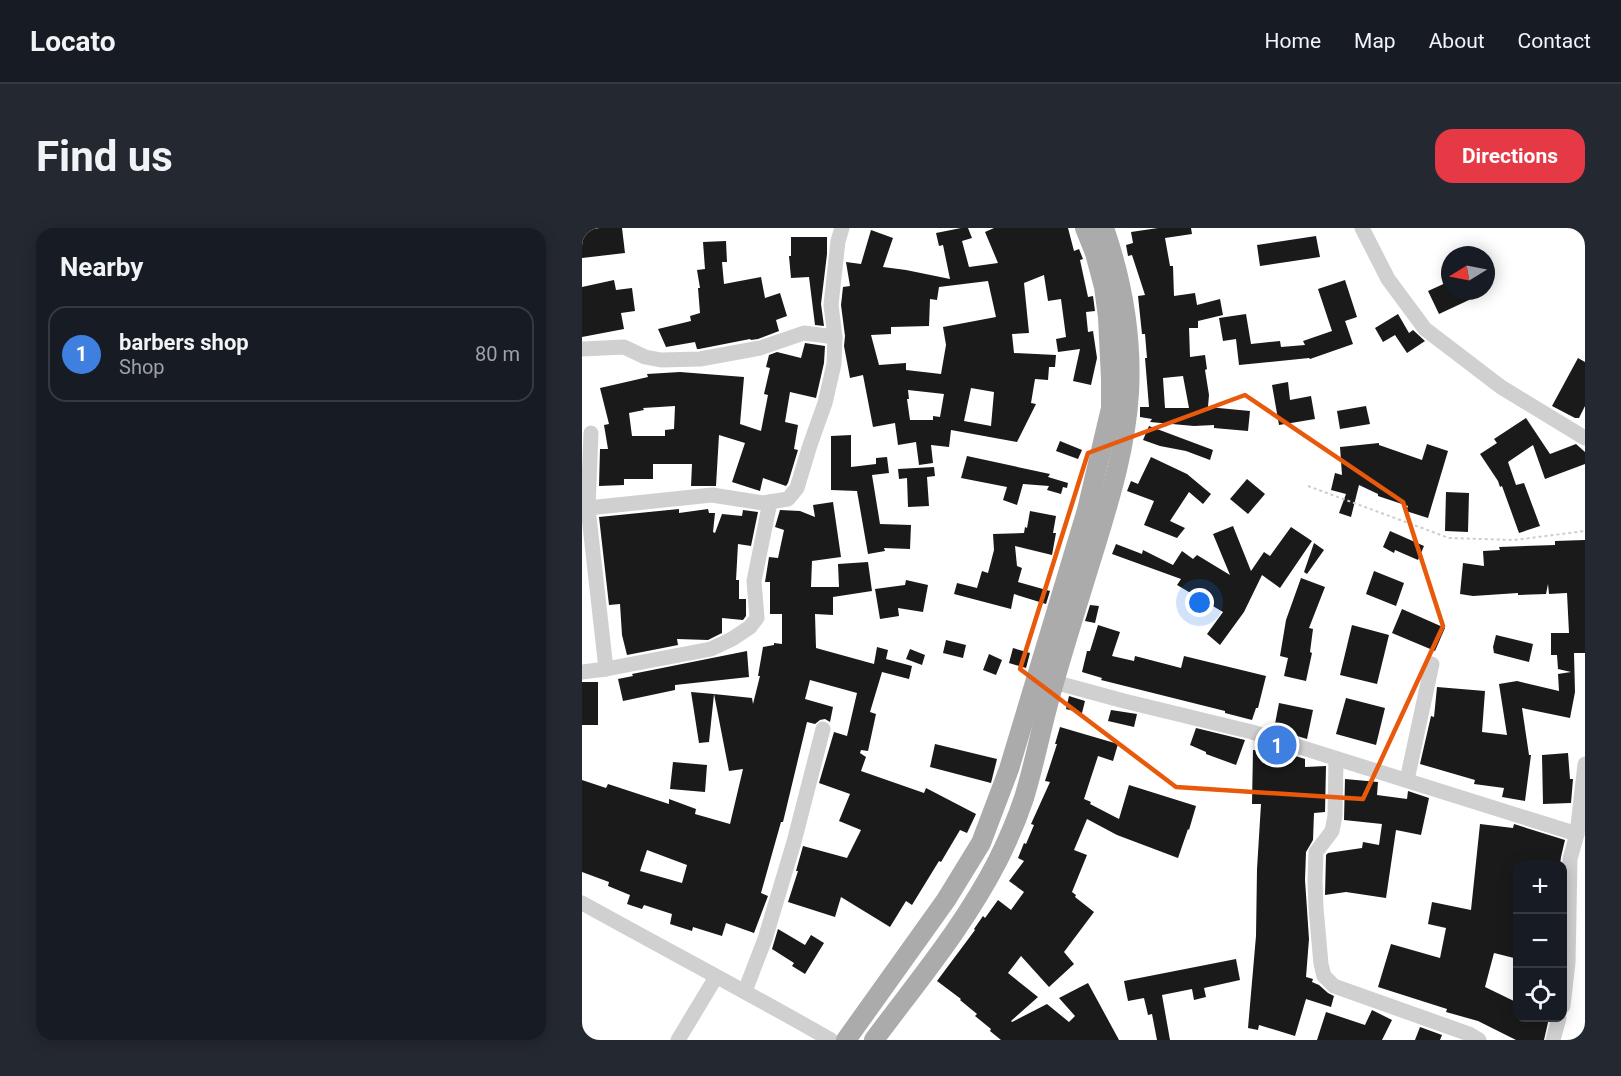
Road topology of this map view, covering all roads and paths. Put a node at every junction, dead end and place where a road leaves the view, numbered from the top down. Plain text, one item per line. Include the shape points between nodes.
1 (842, 228) edge
2 (1085, 228) edge
3 (1104, 228) edge
4 (1362, 228) edge
5 (835, 337) junction
6 (582, 349) edge
7 (591, 433) dead end
8 (1585, 438) edge
9 (1308, 486) dead end
10 (770, 502) junction
11 (588, 508) junction
12 (1585, 531) edge
13 (1432, 664) dead end
14 (606, 669) junction
15 (582, 672) edge
16 (1054, 682) junction
17 (823, 729) dead end
18 (1335, 759) junction
19 (1585, 764) edge
20 (1407, 780) junction
21 (1577, 834) junction
22 (582, 903) edge
23 (1567, 972) edge
24 (717, 977) junction
25 (745, 991) junction
26 (1557, 1022) edge
27 (678, 1040) edge
28 (831, 1040) edge
29 (846, 1040) edge
30 (874, 1040) edge
31 (1479, 1040) edge
32 (1552, 1040) edge

1 - 5 street via 831,305
2 - 29 main road via 1104,287 1111,378 1111,408 1087,510 1009,770 981,843 946,900
3 - 16 main road via 1115,263 1126,328 1126,424 1111,494
4 - 8 street via 1388,279 1425,329 1501,387
5 - 6 street via 804,333 760,348 700,359 661,360 624,346
5 - 10 street via 834,364 825,403 797,488 788,500
7 - 11 street
9 - 12 path via 1449,538 1514,540
10 - 11 street via 712,495
10 - 14 street via 754,581 757,618 750,627 711,649
11 - 14 street
13 - 20 street
14 - 15 street
16 - 18 street via 1252,732
16 - 30 main road via 1024,798 997,862 952,934
17 - 25 street via 791,852
18 - 20 street
18 - 31 street via 1334,823 1316,852 1316,908 1324,976 1334,986
19 - 21 street
20 - 21 street
21 - 23 street via 1570,859
22 - 24 street
24 - 25 street
24 - 27 street
25 - 28 street
26 - 32 street

